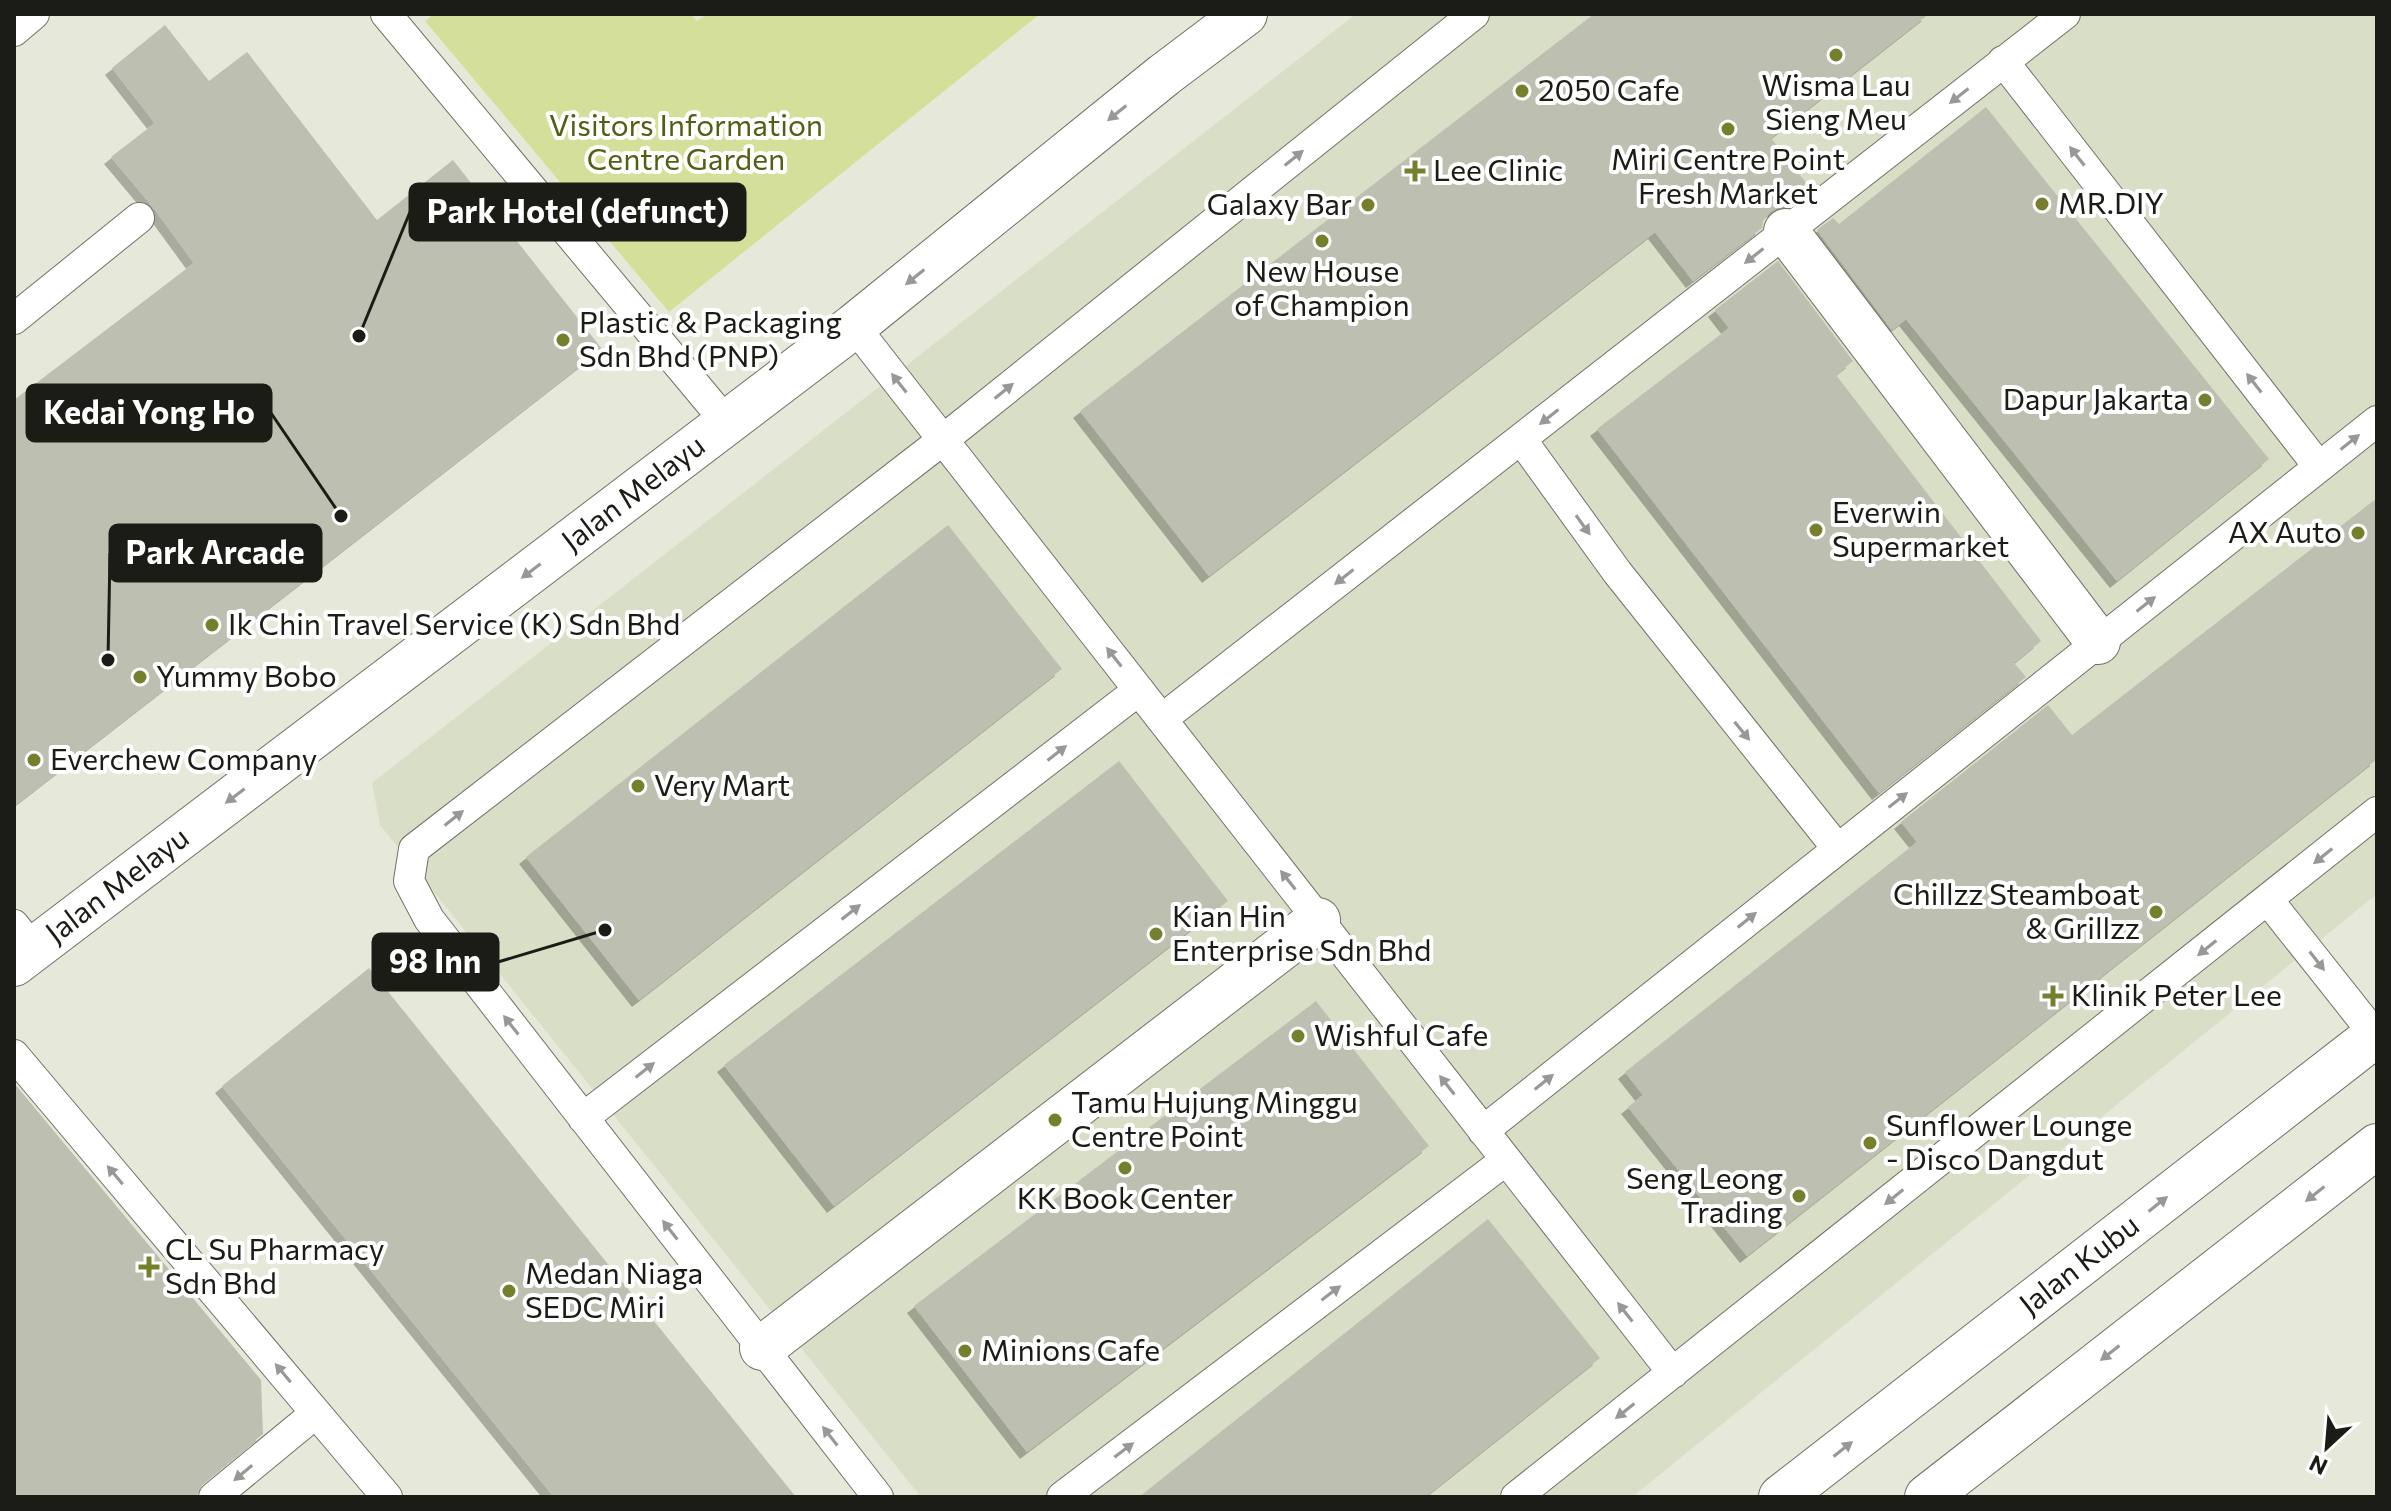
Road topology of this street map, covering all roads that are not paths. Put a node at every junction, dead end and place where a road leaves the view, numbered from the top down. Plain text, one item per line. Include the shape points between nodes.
1 (34, 14) edge
2 (386, 14) edge
3 (1206, 14) edge
4 (1245, 14) edge
5 (1474, 14) edge
6 (2065, 14) edge
7 (14, 31) edge
8 (2003, 61) junction
9 (1164, 75) junction
10 (139, 218) dead end
11 (1786, 231) junction
12 (14, 319) edge
13 (854, 326) junction
14 (2377, 421) edge
15 (727, 423) junction
16 (944, 439) junction
17 (1521, 439) junction
18 (2319, 467) junction
19 (2098, 642) junction
20 (1139, 690) junction
21 (1162, 719) junction
22 (2377, 812) edge
23 (1837, 848) junction
24 (2268, 900) junction
25 (1318, 920) junction
26 (20, 946) edge
27 (2376, 1035) edge
28 (14, 1055) edge
29 (583, 1118) junction
30 (1483, 1131) junction
31 (2377, 1146) edge
32 (1506, 1160) junction
33 (762, 1348) junction
34 (1673, 1373) junction
35 (316, 1413) junction
36 (214, 1497) edge
37 (387, 1497) edge
38 (878, 1497) edge
39 (1062, 1497) edge
40 (1516, 1497) edge
41 (1781, 1497) edge
42 (1927, 1497) edge

1 - 7 lane
2 - 15 lane
3 - 9 street
4 - 9 street, Jalan Melayu
16 -> 5 lane
6 - 8 lane
8 -> 11 lane
18 -> 8 lane
9 -> 13 street, Jalan Melayu
10 - 12 lane
11 -> 17 lane
11 - 19 street
13 - 15 street, Jalan Melayu
16 -> 13 lane
18 -> 14 lane
15 -> 26 street, Jalan Melayu
20 -> 16 lane
29 -> 16 lane via 429,919 409,881 414,849
17 -> 21 lane
17 -> 23 lane via 1617,572
19 -> 18 lane
23 -> 19 lane
20 - 21 lane
29 -> 20 lane
25 -> 21 lane
22 -> 24 lane
30 -> 23 lane
24 -> 27 lane
24 -> 34 lane
30 -> 25 lane
25 - 33 street
41 -> 27 street, Jalan Kubu
35 -> 28 lane
33 -> 29 lane
30 - 32 lane
31 -> 42 street
34 -> 32 lane
39 -> 32 lane
38 -> 33 lane
34 -> 40 lane
35 -> 36 lane
35 - 37 lane

